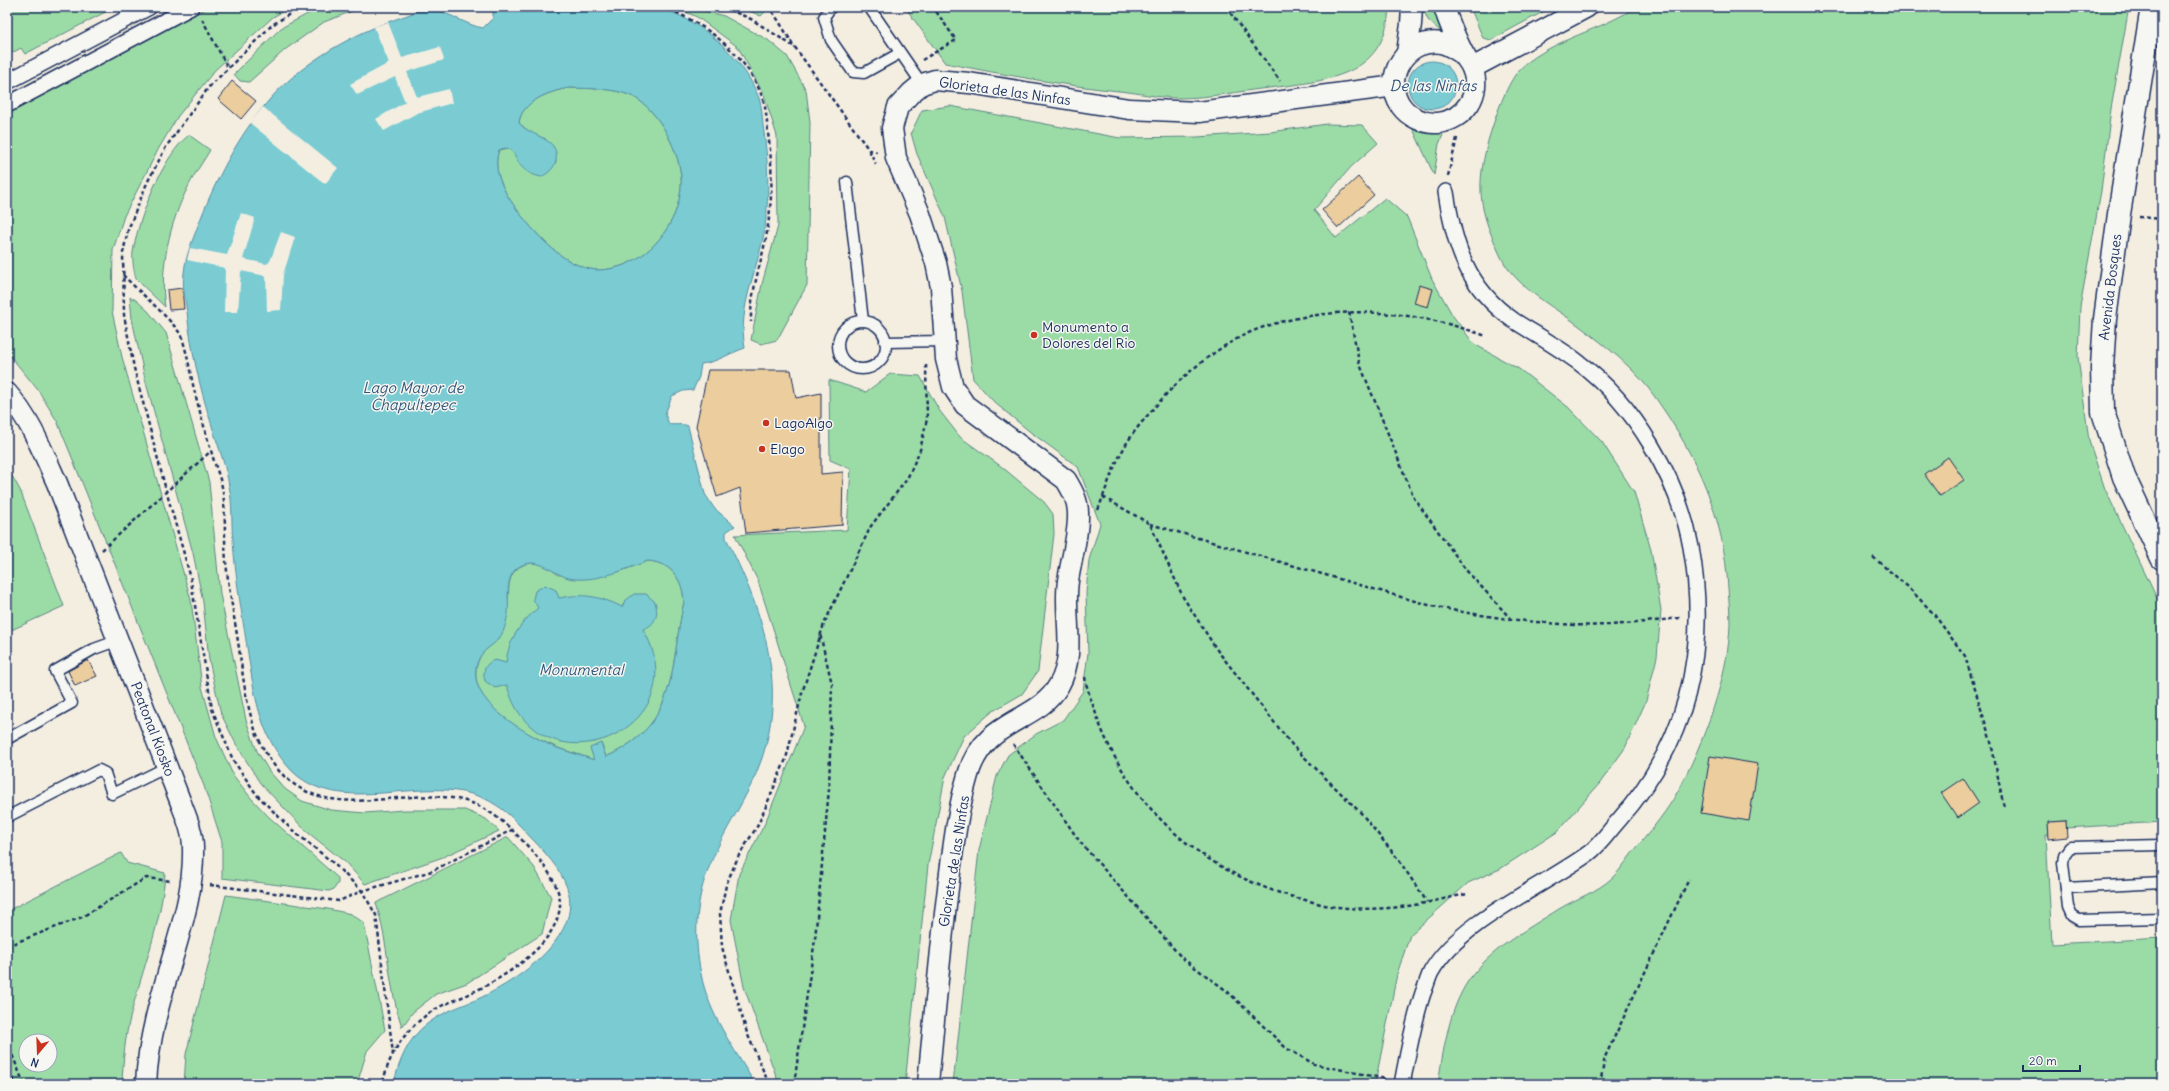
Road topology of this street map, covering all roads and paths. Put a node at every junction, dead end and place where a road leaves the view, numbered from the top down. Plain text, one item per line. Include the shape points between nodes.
1 (149, 7) edge
2 (301, 7) edge
3 (663, 7) edge
4 (723, 7) edge
5 (767, 7) edge
6 (831, 7) edge
7 (869, 7) edge
8 (933, 7) edge
9 (1226, 7) edge
10 (1412, 7) edge
11 (1444, 7) edge
12 (1587, 7) edge
13 (2152, 7) edge
14 (195, 10) edge
15 (794, 46) junction
16 (1407, 53) junction
17 (900, 54) junction
18 (1468, 62) junction
19 (228, 68) junction
20 (909, 68) junction
21 (7, 82) edge
22 (922, 84) junction
23 (1394, 86) junction
24 (1294, 100) junction
25 (7, 105) edge
26 (1466, 110) junction
27 (869, 150) junction
28 (896, 158) junction
29 (879, 171) dead end
30 (847, 182) dead end
31 (1446, 192) joint
32 (122, 274) junction
33 (1348, 312) junction
34 (864, 321) junction
35 (751, 322) dead end
36 (1486, 336) dead end
37 (935, 341) junction
38 (885, 342) junction
39 (7, 393) edge
40 (211, 451) junction
41 (167, 494) junction
42 (1103, 497) junction
43 (1097, 511) dead end
44 (1150, 524) junction
45 (1873, 558) dead end
46 (2162, 558) edge
47 (86, 560) junction
48 (1510, 618) junction
49 (1698, 618) junction
50 (820, 633) junction
51 (119, 640) junction
52 (1084, 672) dead end
53 (1002, 727) junction
54 (7, 739) edge
55 (168, 767) junction
56 (2004, 808) dead end
57 (7, 817) edge
58 (512, 830) junction
59 (2162, 845) edge
60 (1689, 879) dead end
61 (192, 883) junction
62 (2162, 884) edge
63 (2066, 888) junction
64 (362, 892) junction
65 (1467, 894) dead end
66 (1427, 902) junction
67 (2162, 918) edge
68 (7, 946) edge
69 (7, 1042) edge
70 (393, 1054) junction
71 (7, 1065) edge
72 (1403, 1082) edge
73 (15, 1084) edge
74 (24, 1084) edge
75 (146, 1084) edge
76 (383, 1084) edge
77 (770, 1084) edge
78 (794, 1084) edge
79 (928, 1084) edge
80 (1600, 1084) edge

1 - 21 street
2 - 19 path via 272,25
3 - 35 path via 695,22 730,49 751,75 763,100 771,153 772,189 767,232 753,293
4 - 15 path via 751,19
5 - 15 path via 775,15
6 - 17 lane via 824,17 831,40 853,72 864,73
7 - 17 lane
8 - 20 path via 956,40
9 - 24 path
10 - 16 street
11 - 18 street
12 - 18 street
13 - 46 street, Avenida Bosques via 2118,221 2105,319 2102,367 2103,412 2124,477
14 - 19 path
14 - 25 street
15 - 27 path
16 - 18 street via 1426,43 1440,43 1454,47
16 - 23 street via 1396,69
17 - 20 lane
18 - 26 street via 1475,81 1473,95
19 - 32 path via 209,87 182,123 147,183 128,230
20 - 22 lane
22 - 24 street, Glorieta de las Ninfas via 935,80 969,83 1097,104 1164,111 1199,112
22 - 28 street, Glorieta de las Ninfas via 898,107 892,128
23 - 24 street, Glorieta de las Ninfas
23 - 26 street via 1401,105 1410,115 1421,121 1445,122
26 - 31 path via 1450,165
27 - 28 path
27 - 29 path
28 - 37 street, Glorieta de las Ninfas via 930,239 940,287
30 - 34 lane
31 - 49 street via 1451,227 1463,262 1476,284 1510,318 1580,363 1617,398 1642,432 1669,477 1691,546
32 - 40 path via 181,334
32 - 41 path via 124,315 134,368
33 - 36 path via 1413,315 1461,326
33 - 42 path via 1309,316 1257,330 1213,353 1176,383 1145,418 1124,448
33 - 48 path via 1359,362 1414,498 1466,570
34 - 38 lane via 878,327
34 - 38 lane via 851,323 841,334 838,348 841,358 857,370 867,369 881,358
37 - 38 lane
37 - 50 path via 927,419 920,450 908,479 871,526
37 - 53 street, Glorieta de las Ninfas via 946,359 953,387 965,405 1066,480 1074,494 1078,513 1068,582 1067,663 1059,685 1048,699
39 - 47 street, Peatonal Kiosko via 27,420 40,444
40 - 41 path
40 - 58 path via 223,490 226,564 253,724 274,764 306,793 345,800 425,797 462,801 485,809
41 - 47 path via 105,549
41 - 64 path via 192,582 212,709 233,760 257,795
42 - 43 path
42 - 44 path
44 - 48 path via 1432,606
44 - 66 path via 1183,597 1217,650 1293,746 1361,813 1398,858
45 - 56 path via 1907,586 1933,613 1965,656 1991,742
47 - 51 street, Peatonal Kiosko
48 - 49 path via 1575,625
49 - 72 street via 1687,702 1662,761 1635,802 1591,852 1456,939 1431,972 1414,1020
50 - 77 path via 786,759 758,825 738,857 726,885 720,914 722,947 735,995 747,1032
50 - 78 path via 832,684 829,789 815,939
51 - 54 lane via 94,649 55,671 72,703
51 - 55 street, Peatonal Kiosko
52 - 66 path via 1106,742 1132,784 1157,817 1210,861 1275,892 1338,907 1367,909
53 - 72 path via 1080,842 1182,958 1227,991 1286,1048 1314,1064
53 - 79 street, Glorieta de las Ninfas via 986,740 978,754 969,773 959,812 942,937
55 - 57 lane via 112,794 105,773 99,770
55 - 61 street, Peatonal Kiosko via 188,824 193,847
58 - 64 path via 432,871
58 - 70 path via 536,855 559,893 560,906 552,932 542,945 516,966 478,989 426,1015 409,1030
59 - 63 lane via 2070,847 2064,854
60 - 80 path via 1605,1057
61 - 64 path via 339,901
61 - 68 path via 146,878 82,917
61 - 75 street, Peatonal Kiosko via 154,1021
62 - 63 lane
63 - 67 lane via 2068,907 2072,916 2079,920
64 - 70 path via 376,915
65 - 66 path
69 - 74 path
70 - 76 path via 384,1072
71 - 73 path

